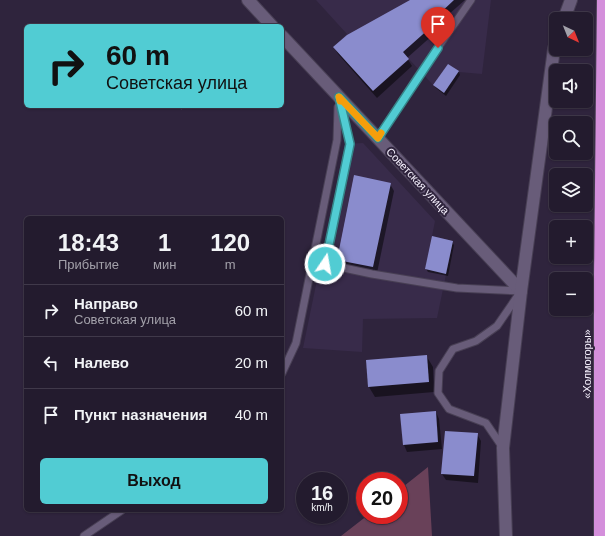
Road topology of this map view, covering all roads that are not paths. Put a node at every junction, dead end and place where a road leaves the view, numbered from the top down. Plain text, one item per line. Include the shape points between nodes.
1 (249, 0) edge
2 (471, 0) edge
3 (571, 0) edge
4 (603, 0) edge
5 (567, 12) edge
6 (270, 24) edge
7 (284, 38) edge
8 (553, 56) edge
9 (339, 97) junction
10 (378, 138) junction
11 (521, 291) junction
12 (284, 369) edge
13 (503, 448) junction
14 (119, 512) edge
15 (84, 536) edge
16 (506, 536) edge
17 (600, 536) edge

1 - 6 street
2 - 10 lane
3 - 5 street
4 - 17 highway, «Холмогоры»
7 - 9 street, Советская улица
8 - 11 street
9 - 10 street, Советская улица
9 - 11 lane via 350,144 325,264 456,288
9 - 12 lane via 337,140 296,343
10 - 11 street, Советская улица
11 - 13 street
11 - 13 lane via 497,326 476,341 453,349 439,371 438,393 449,409 486,424
13 - 16 street
14 - 15 lane

